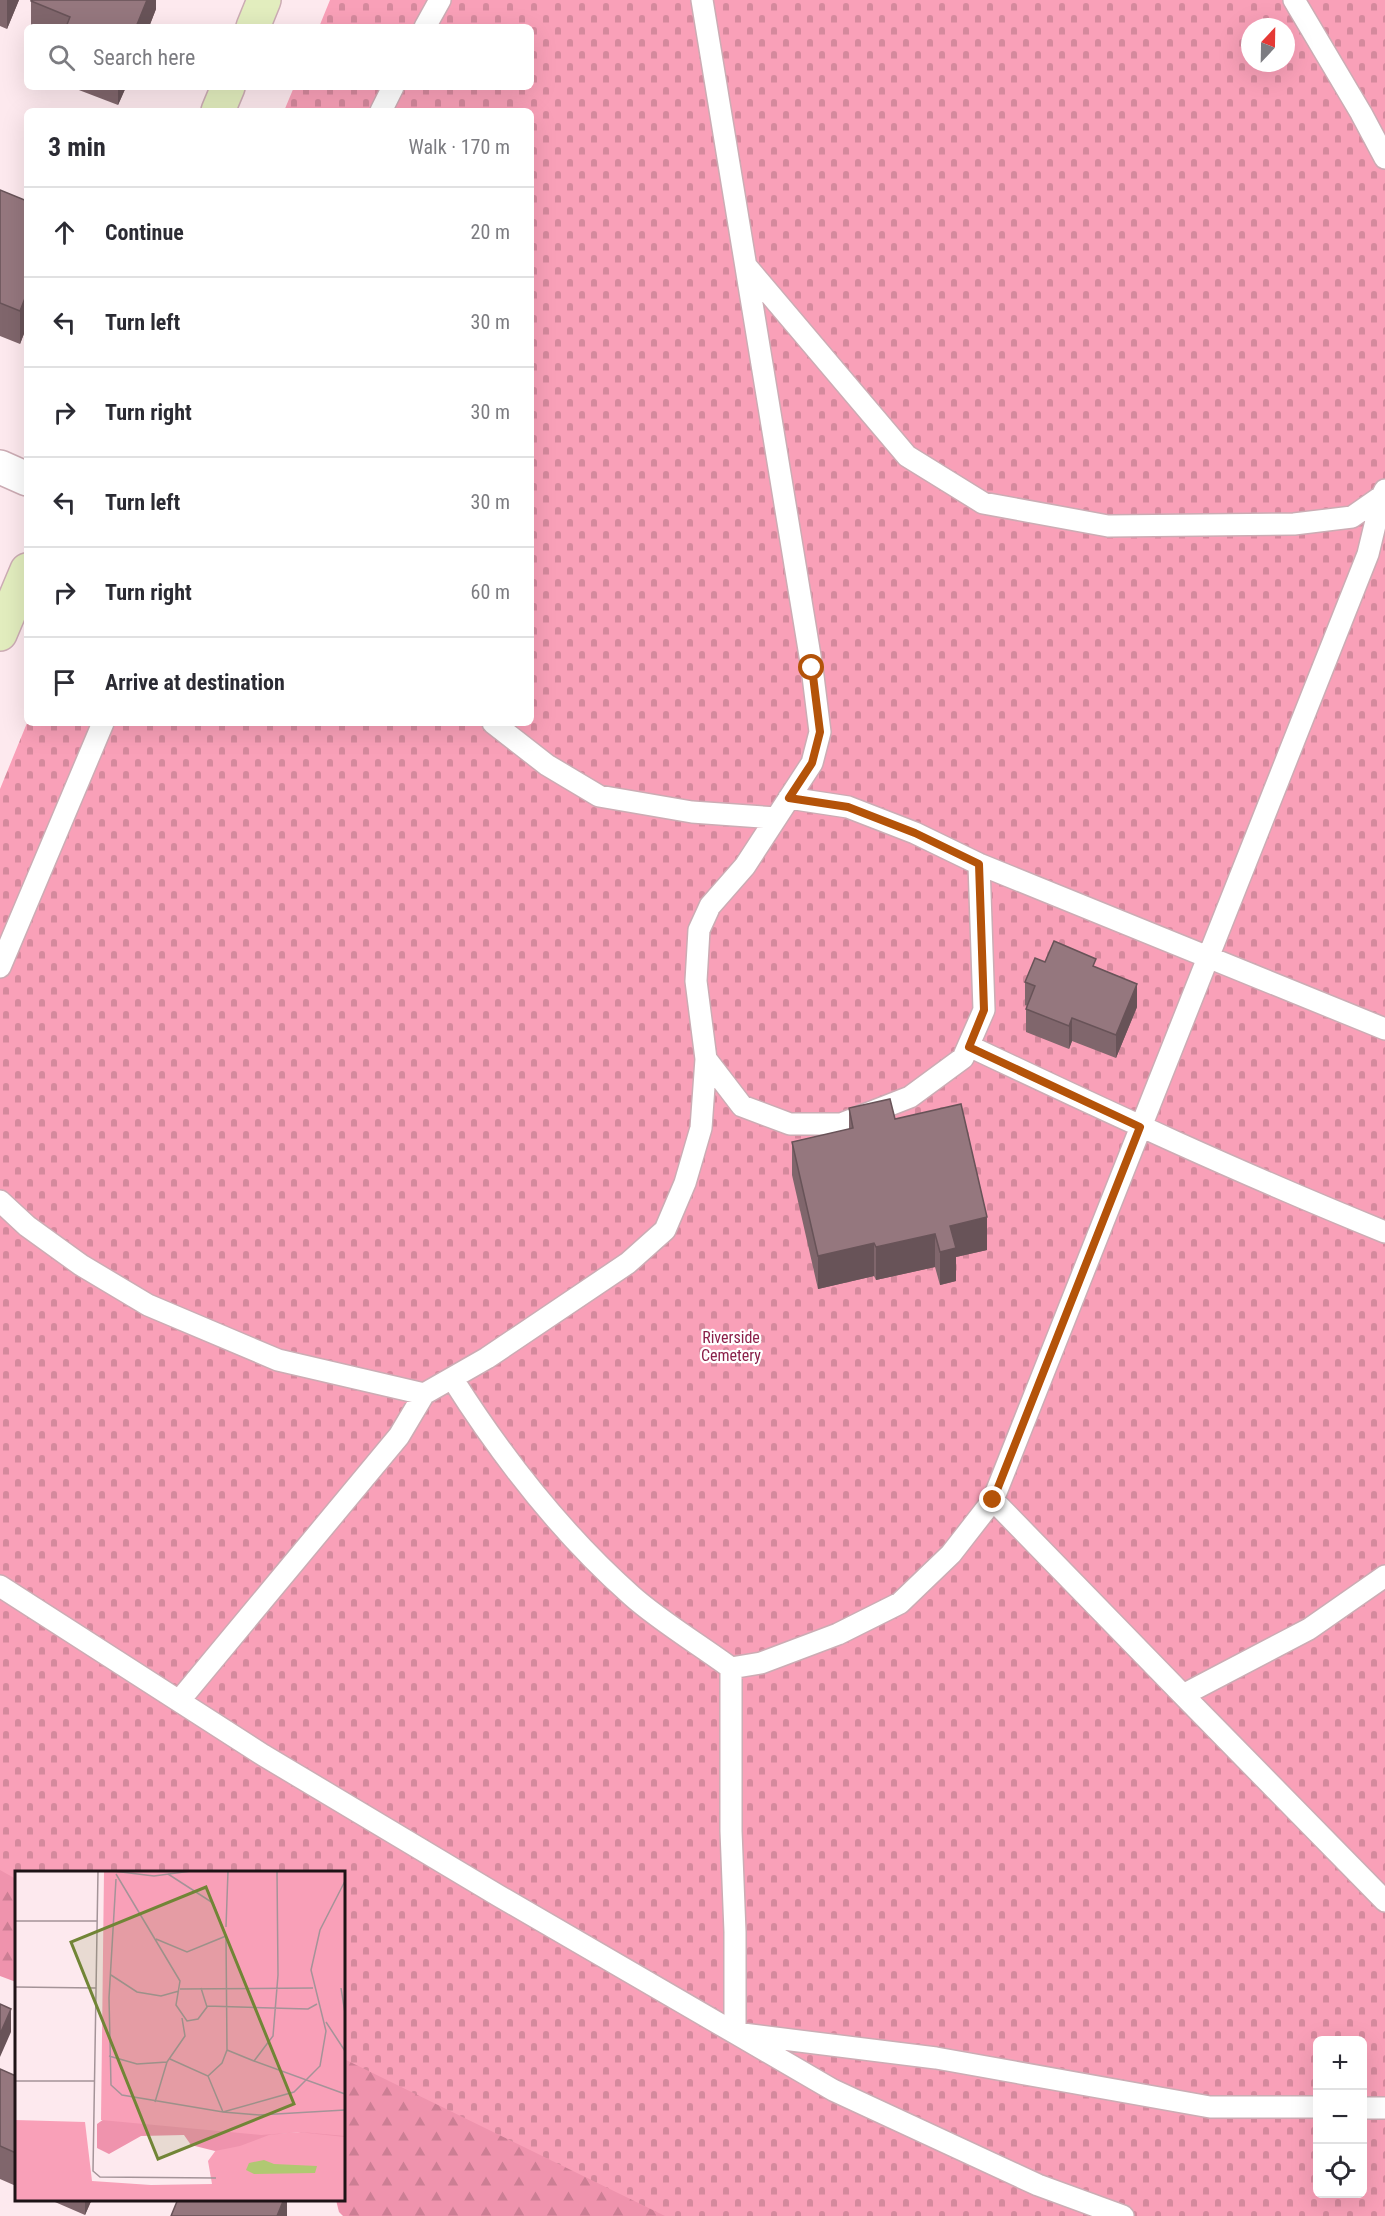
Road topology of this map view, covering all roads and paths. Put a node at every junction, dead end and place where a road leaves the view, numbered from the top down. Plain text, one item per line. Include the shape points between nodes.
1 (264, 0) edge
2 (440, 0) edge
3 (702, 0) edge
4 (1294, 0) edge
5 (254, 24) edge
6 (427, 24) edge
7 (227, 90) edge
8 (392, 90) edge
9 (219, 108) edge
10 (382, 108) edge
11 (1385, 158) edge
12 (746, 266) junction
13 (0, 467) edge
14 (24, 478) edge
15 (1384, 493) edge
16 (24, 577) edge
17 (0, 634) edge
18 (102, 726) edge
19 (497, 726) edge
20 (789, 798) junction
21 (776, 818) junction
22 (979, 864) junction
23 (1208, 956) junction
24 (0, 967) edge
25 (1385, 1029) edge
26 (969, 1047) junction
27 (706, 1059) junction
28 (1140, 1127) junction
29 (0, 1201) edge
30 (1385, 1233) edge
31 (452, 1378) junction
32 (424, 1394) junction
33 (993, 1500) junction
34 (1385, 1576) edge
35 (0, 1586) edge
36 (731, 1668) junction
37 (1183, 1695) junction
38 (179, 1701) junction
39 (1385, 1901) edge
40 (735, 2033) junction
41 (1313, 2107) edge
42 (1367, 2108) edge
43 (1385, 2108) edge
44 (1123, 2216) edge

1 - 5 street
2 - 6 lane
3 - 12 lane
4 - 11 lane
7 - 9 street
8 - 10 lane
12 - 15 lane via 907,456 983,503 1108,526 1293,524 1352,517
12 - 20 lane via 820,732 812,763
13 - 14 street
15 - 23 lane via 1368,554
16 - 17 street
18 - 24 lane
19 - 21 lane via 547,765 599,796 692,812
20 - 21 lane
20 - 22 lane via 848,807
21 - 27 lane via 745,866 710,906 699,930 696,981
22 - 23 lane
22 - 26 lane via 984,1010
23 - 25 lane
23 - 28 lane
26 - 27 lane via 963,1058 910,1097 841,1124 790,1124 742,1106
26 - 28 lane
27 - 31 lane via 701,1128 685,1183 665,1230 628,1263
28 - 30 lane
28 - 33 lane
29 - 32 lane via 81,1265 148,1305 278,1360
31 - 32 lane
31 - 36 lane via 484,1427 571,1536 633,1597
32 - 38 lane via 399,1436
33 - 36 lane via 951,1554 900,1603 838,1634 761,1663
33 - 37 lane
34 - 37 lane via 1309,1629
35 - 38 lane
36 - 40 lane
37 - 39 lane
38 - 40 lane via 499,1896
40 - 41 lane via 936,2058 1210,2107
40 - 44 lane via 833,2090 1038,2185
42 - 43 lane

